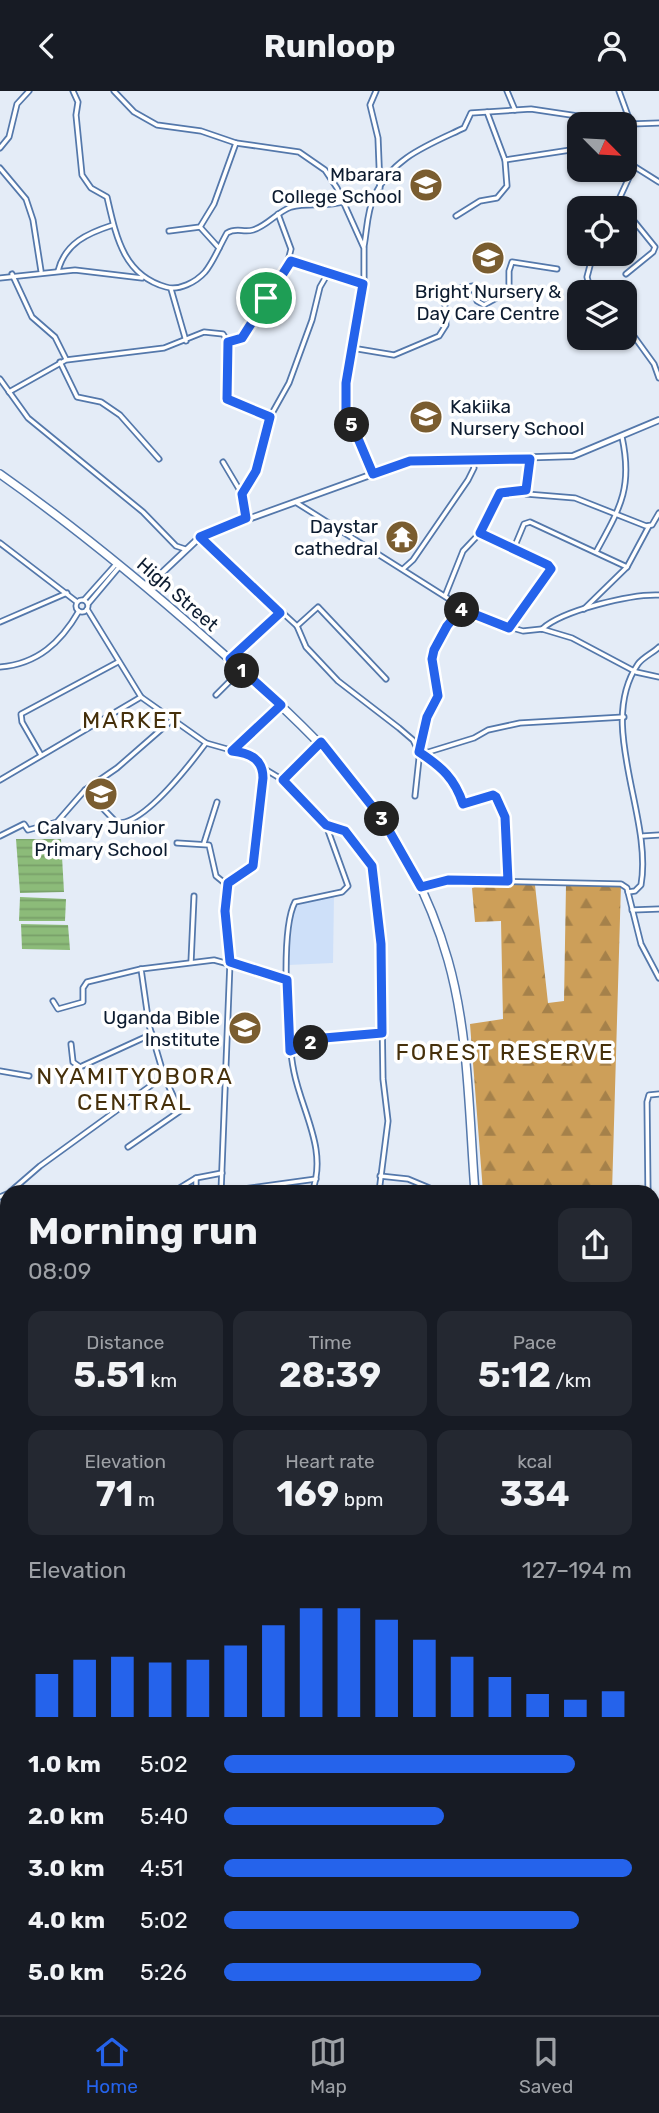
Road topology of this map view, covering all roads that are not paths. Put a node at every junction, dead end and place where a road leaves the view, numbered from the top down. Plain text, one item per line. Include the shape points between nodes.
1 (29, 91) edge
2 (73, 91) edge
3 (114, 91) edge
4 (376, 91) edge
5 (507, 91) edge
6 (619, 91) edge
7 (515, 110) junction
8 (487, 112) junction
9 (627, 112) edge
10 (567, 115) edge
11 (659, 123) edge
12 (637, 124) edge
13 (236, 143) junction
14 (0, 148) edge
15 (567, 151) edge
16 (505, 160) junction
17 (0, 168) edge
18 (637, 168) edge
19 (659, 182) edge
20 (380, 188) junction
21 (345, 201) junction
22 (278, 215) junction
23 (456, 216) dead end
24 (113, 225) junction
25 (637, 225) edge
26 (200, 227) junction
27 (169, 231) dead end
28 (219, 248) junction
29 (363, 248) junction
30 (288, 261) junction
31 (637, 265) edge
32 (636, 266) edge
33 (557, 269) dead end
34 (41, 271) junction
35 (58, 271) junction
36 (12, 274) junction
37 (626, 274) dead end
38 (327, 275) junction
39 (0, 278) edge
40 (144, 278) junction
41 (363, 284) junction
42 (171, 289) junction
43 (186, 341) junction
44 (637, 341) edge
45 (228, 342) junction
46 (352, 348) junction
47 (66, 360) junction
48 (61, 362) junction
49 (659, 378) edge
50 (0, 379) edge
51 (9, 392) junction
52 (270, 417) junction
53 (659, 420) edge
54 (622, 437) junction
55 (159, 459) dead end
56 (472, 459) junction
57 (530, 459) junction
58 (223, 462) dead end
59 (0, 474) edge
60 (373, 474) junction
61 (526, 490) junction
62 (242, 494) junction
63 (297, 503) junction
64 (659, 513) edge
65 (616, 516) junction
66 (246, 518) junction
67 (649, 526) junction
68 (480, 533) junction
69 (200, 537) junction
70 (0, 543) edge
71 (514, 548) junction
72 (185, 549) junction
73 (596, 551) junction
74 (119, 563) junction
75 (626, 567) junction
76 (402, 569) junction
77 (148, 587) junction
78 (67, 593) junction
79 (659, 595) edge
80 (445, 596) junction
81 (77, 602) junction
82 (86, 605) junction
83 (461, 609) junction
84 (583, 610) junction
85 (79, 611) junction
86 (280, 613) junction
87 (0, 623) edge
88 (297, 626) junction
89 (509, 628) junction
90 (542, 629) junction
91 (659, 647) edge
92 (230, 659) junction
93 (118, 662) junction
94 (0, 667) edge
95 (241, 669) junction
96 (636, 672) junction
97 (659, 677) edge
98 (386, 678) dead end
99 (216, 695) dead end
100 (141, 697) junction
101 (281, 705) junction
102 (624, 717) junction
103 (172, 720) junction
104 (321, 742) junction
105 (206, 743) junction
106 (232, 751) junction
107 (421, 753) junction
108 (41, 755) junction
109 (263, 768) junction
110 (0, 780) edge
111 (283, 780) junction
112 (85, 790) junction
113 (415, 796) dead end
114 (217, 802) dead end
115 (326, 825) junction
116 (659, 835) edge
117 (643, 836) junction
118 (0, 837) edge
119 (177, 843) dead end
120 (204, 844) junction
121 (508, 881) junction
122 (227, 885) junction
123 (421, 887) junction
124 (628, 892) junction
125 (194, 896) dead end
126 (659, 909) edge
127 (632, 910) junction
128 (191, 962) junction
129 (230, 962) junction
130 (141, 969) junction
131 (659, 978) edge
132 (287, 980) junction
133 (54, 1001) dead end
134 (382, 1033) junction
135 (152, 1034) junction
136 (71, 1044) dead end
137 (290, 1051) junction
138 (0, 1071) edge
139 (29, 1076) dead end
140 (164, 1076) junction
141 (659, 1094) edge
142 (128, 1147) dead end
143 (222, 1173) junction
144 (380, 1176) junction
145 (196, 1178) junction
146 (316, 1179) junction
147 (19, 1185) edge
148 (184, 1185) edge
149 (196, 1185) edge
150 (221, 1185) edge
151 (272, 1185) edge
152 (316, 1185) edge
153 (379, 1185) edge
154 (422, 1185) edge
155 (474, 1185) edge
156 (648, 1185) edge
157 (0, 1331) edge
158 (0, 1360) edge

1 - 14 street via 18,104 9,137
2 - 24 street via 78,102 80,168 91,188 107,197
3 - 13 street via 148,122 201,131
4 - 20 street via 370,104 378,138
5 - 7 street
6 - 9 street
7 - 8 street
7 - 10 street
8 - 16 street
8 - 20 street via 471,113 464,128 404,157
11 - 12 street
13 - 21 street via 305,155 324,170
13 - 26 street via 214,204
15 - 16 street
16 - 23 street via 507,186 502,195 480,201
17 - 34 street via 26,199
18 - 19 street
20 - 29 street via 372,203
21 - 22 street via 328,207 298,206
21 - 29 street
22 - 28 street via 250,231 232,230
22 - 30 street via 291,249
24 - 35 street via 78,240 63,256
24 - 40 street via 132,267
25 - 31 street via 655,247
26 - 27 street
26 - 28 street
28 - 42 street via 194,281
29 - 41 street
30 - 38 street
30 - 45 street via 242,338
32 - 37 street
33 - 46 street via 512,262 509,291 484,305 477,301 473,286 444,291 446,325 439,336 394,355
34 - 35 street
34 - 36 street
35 - 40 street
36 - 39 street
36 - 47 street via 32,317 55,337
38 - 41 street
38 - 52 street via 289,383
40 - 42 street
41 - 46 street
42 - 43 street
43 - 45 street via 214,331
43 - 47 street
44 - 49 street
45 - 52 street via 227,399
46 - 60 street via 347,415
47 - 48 street
48 - 51 street
48 - 55 street via 77,397 101,402 120,415
50 - 51 street
51 - 72 street via 28,418
52 - 62 street via 256,471
53 - 54 street
54 - 57 street via 573,456
54 - 65 street via 628,473
56 - 57 street
56 - 60 street via 410,461
56 - 76 street via 474,468 468,480
57 - 61 street
58 - 62 street
59 - 74 main road, High Street
60 - 63 street
61 - 65 street via 526,494 575,498
61 - 68 street via 500,493
62 - 66 street
63 - 66 street
63 - 76 street
64 - 67 street
65 - 67 street
65 - 73 street
66 - 69 street
67 - 75 street
68 - 71 street
68 - 80 street via 463,551
69 - 72 street
69 - 86 street
70 - 78 street
71 - 73 street via 524,524 530,522
71 - 89 street via 551,569
72 - 77 street
73 - 75 street
74 - 77 main road, High Street
74 - 82 street
75 - 84 street
76 - 80 street
77 - 92 main road, High Street
78 - 81 street
78 - 87 street
79 - 84 street via 625,597
80 - 83 street
81 - 82 street
81 - 85 street
82 - 85 street
82 - 93 street
83 - 89 street
83 - 107 street via 434,650 438,696 424,724
84 - 90 street
85 - 94 street via 49,650
86 - 88 street
86 - 92 street
88 - 98 street via 318,607
88 - 107 street via 310,653 413,740
89 - 90 street
90 - 96 street via 572,638
91 - 96 street via 638,664
92 - 95 main road, High Street
93 - 100 street
93 - 108 street via 21,714
95 - 99 street
95 - 101 main road, High Street
96 - 97 street
96 - 102 street via 624,697
100 - 103 street
100 - 108 street
101 - 104 main road, High Street
101 - 106 street
102 - 107 street via 520,723
102 - 117 street via 624,741
103 - 105 street
103 - 112 street
104 - 111 street
104 - 123 main road, High Street via 383,820
105 - 106 street
105 - 112 street via 164,793 127,822 117,823
106 - 109 street via 252,756
107 - 113 street
107 - 121 street via 449,773 463,804 496,797 505,817
108 - 110 street
109 - 111 street
109 - 122 street via 254,861
111 - 115 street
112 - 118 street via 57,822 28,829 24,824
114 - 120 street
115 - 132 street via 348,886 342,892 295,902
115 - 134 street via 345,831 372,866 381,944
116 - 117 street
117 - 124 street via 641,885
119 - 120 street
120 - 122 street via 211,848 216,876
121 - 123 street via 448,880
121 - 124 street via 621,884
122 - 129 street
123 - 155 main road, High Street via 457,994
124 - 127 street
125 - 128 street
126 - 127 street
127 - 131 street via 641,943
128 - 129 street
128 - 130 street
129 - 132 street
129 - 143 street
130 - 133 street via 87,982 79,1005 58,1009
130 - 135 street
132 - 137 street
134 - 137 street via 324,1038
134 - 144 street via 388,1121
135 - 136 street via 80,1067 73,1062
135 - 140 street
137 - 146 street via 312,1126
138 - 139 street
140 - 142 street via 180,1111
140 - 147 street
141 - 156 street via 647,1098
143 - 145 street
143 - 150 street
144 - 153 street
144 - 154 street
145 - 148 street
145 - 149 street
146 - 151 street
146 - 152 street
157 - 158 street

